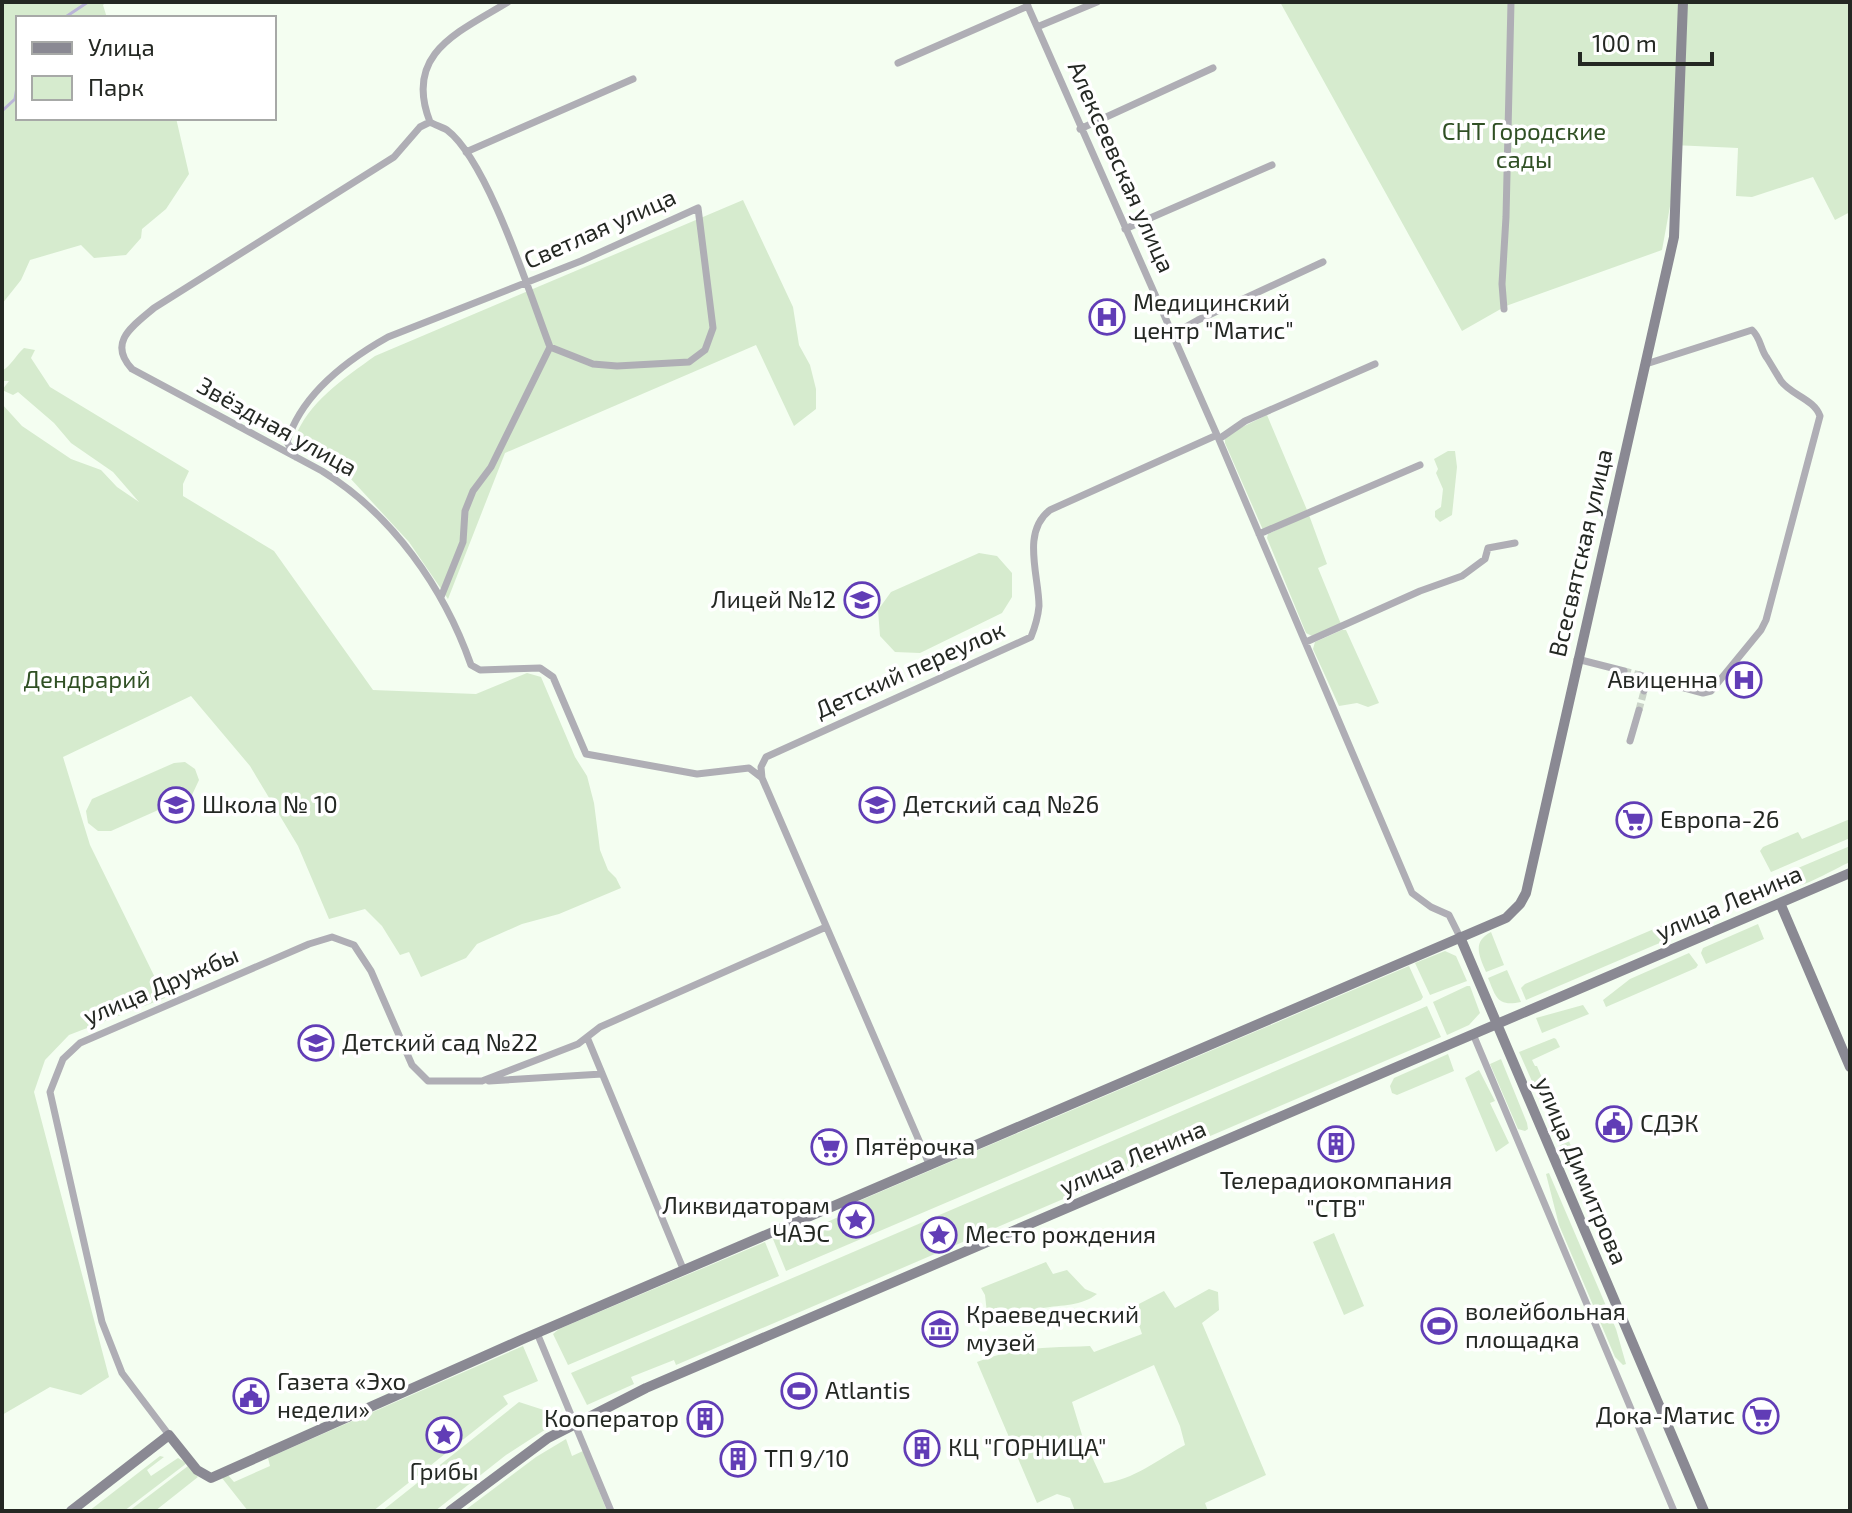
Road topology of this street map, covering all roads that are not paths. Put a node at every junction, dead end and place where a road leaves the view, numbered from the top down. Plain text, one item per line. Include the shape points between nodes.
1 (508, 2) edge
2 (1097, 2) edge
3 (1511, 2) edge
4 (1683, 2) edge
5 (1027, 4) edge
6 (1037, 27) junction
7 (898, 63) dead end
8 (1213, 68) dead end
9 (633, 79) dead end
10 (430, 122) junction
11 (1080, 129) junction
12 (466, 152) junction
13 (1272, 165) dead end
14 (1125, 229) junction
15 (1323, 262) dead end
16 (525, 283) junction
17 (1504, 309) dead end
18 (1173, 334) junction
19 (550, 347) junction
20 (1375, 364) dead end
21 (1646, 364) junction
22 (1218, 437) junction
23 (296, 458) junction
24 (1420, 465) dead end
25 (1259, 534) junction
26 (1515, 543) dead end
27 (441, 597) junction
28 (1306, 642) junction
29 (1577, 659) junction
30 (1624, 671) tunnel mouth
31 (1644, 691) dead end
32 (1639, 710) tunnel mouth
33 (1630, 741) dead end
34 (762, 778) junction
35 (1850, 873) edge
36 (1780, 903) junction
37 (826, 927) junction
38 (1460, 937) junction
39 (1497, 1024) junction
40 (1473, 1034) junction
41 (587, 1037) junction
42 (1850, 1067) edge
43 (602, 1074) junction
44 (482, 1081) junction
45 (930, 1166) junction
46 (684, 1271) junction
47 (537, 1333) junction
48 (575, 1423) junction
49 (169, 1435) junction
50 (71, 1511) edge
51 (450, 1511) edge
52 (611, 1511) edge
53 (1674, 1511) edge
54 (1704, 1511) edge

1 - 10 street via 442,43 432,57 422,86
2 - 6 street
3 - 17 street
4 - 21 street, Всесвятская улица via 1674,237
5 - 6 street, Алексеевская улица
5 - 7 street
6 - 11 street, Алексеевская улица
8 - 11 street
9 - 12 street
10 - 12 street
10 - 23 street, Звёздная улица via 394,157 183,288 124,337 120,351 132,369
11 - 14 street, Алексеевская улица
12 - 16 street via 497,211
13 - 14 street
14 - 18 street, Алексеевская улица
15 - 18 street
16 - 19 street
16 - 19 street, Светлая улица via 698,208 713,328 705,350 689,362 617,366 593,364
16 - 23 street, Светлая улица via 363,351 320,388 293,424 287,442
18 - 22 street, Алексеевская улица
19 - 27 street via 491,467 473,491 465,511 463,542
20 - 22 street
21 - 29 street, Всесвятская улица
21 - 31 street via 1752,330 1783,383 1817,409 1820,419 1766,620 1750,645 1711,691 1644,676
22 - 25 street
22 - 34 street, Детский переулок via 1042,516 1034,537 1039,606 1031,637 766,757
23 - 27 street, Звёздная улица via 348,487 368,505
24 - 25 street
25 - 28 street
26 - 28 street via 1488,548 1485,559 1462,576
27 - 34 street, Звёздная улица via 471,665 480,670 540,668 553,677 586,754 697,774 749,768
28 - 38 street via 1412,893 1449,915
29 - 30 street
29 - 38 street, Всесвятская улица via 1526,893 1506,918
32 - 33 street
34 - 37 street
35 - 36 street, улица Ленина
36 - 39 street, улица Ленина
36 - 42 street
37 - 41 street via 670,994
37 - 45 street
38 - 39 street, улица Димитрова
38 - 45 street, Всесвятская улица
39 - 40 street, улица Ленина
39 - 54 street, улица Димитрова
40 - 48 street, улица Ленина
40 - 53 street
41 - 43 street
41 - 44 street, улица Дружбы
43 - 44 street
43 - 46 street
44 - 49 street, улица Дружбы via 428,1081 412,1065 354,945 332,937 101,1033 63,1059 50,1092 102,1322 122,1373
45 - 46 street, Всесвятская улица
46 - 47 street, Всесвятская улица
47 - 48 street
47 - 49 street, Всесвятская улица via 211,1478 197,1470
48 - 51 street, улица Ленина
48 - 52 street
49 - 50 street

